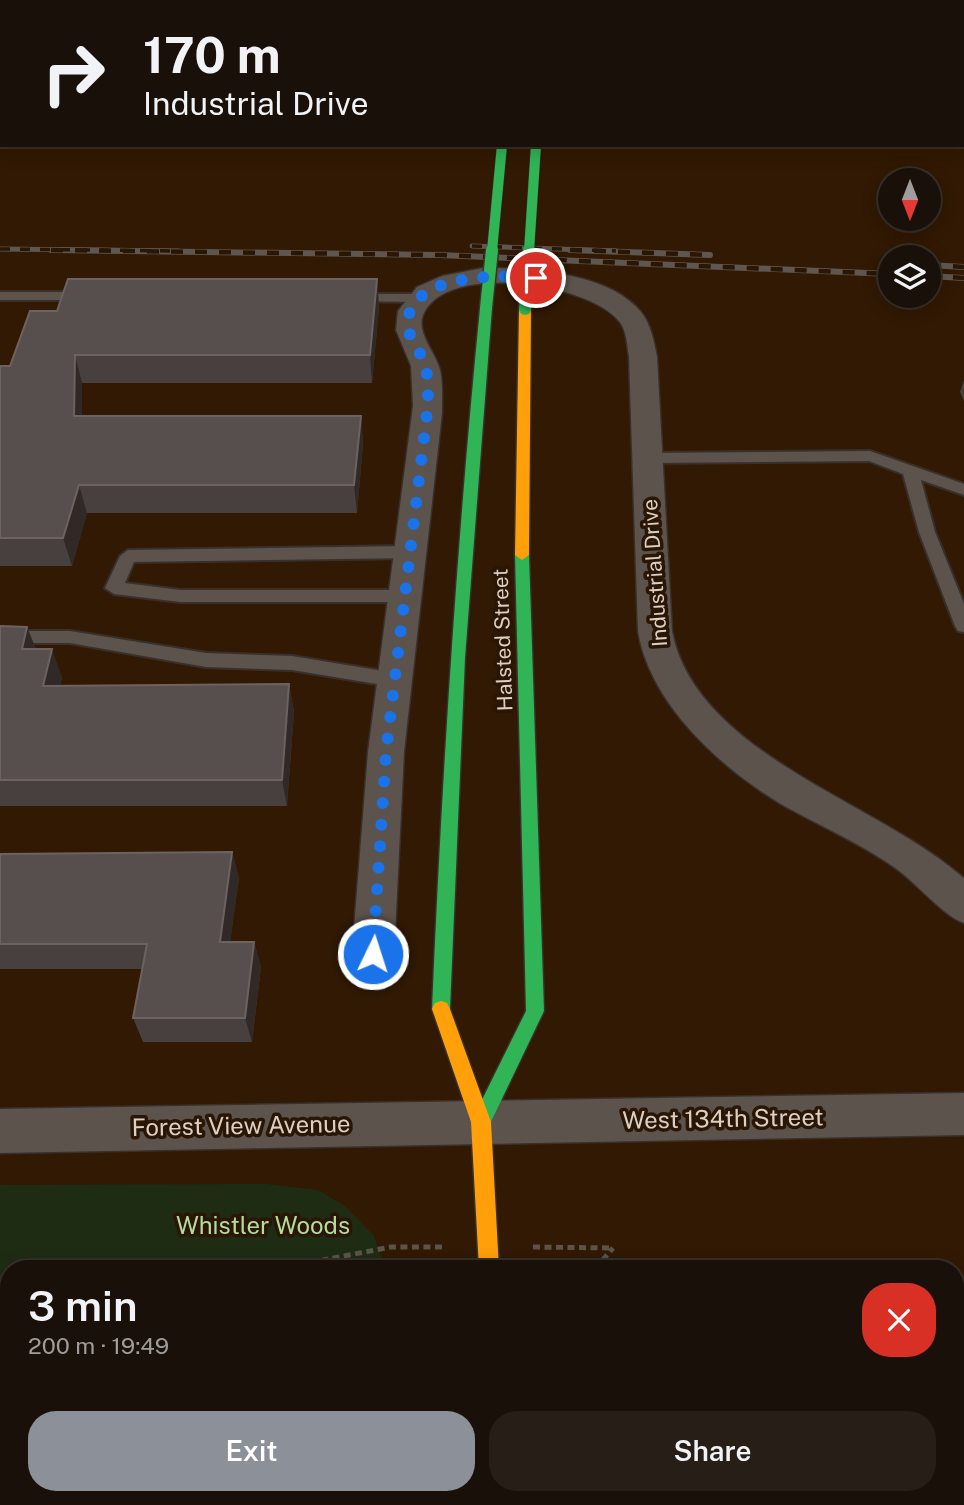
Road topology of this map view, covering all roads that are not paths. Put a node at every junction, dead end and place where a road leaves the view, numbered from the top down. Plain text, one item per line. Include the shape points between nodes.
1 (502, 147) edge
2 (536, 147) edge
3 (0, 296) edge
4 (108, 296) edge
5 (339, 298) edge
6 (421, 298) junction
7 (647, 458) junction
8 (910, 471) junction
9 (964, 489) edge
10 (410, 552) junction
11 (405, 596) junction
12 (964, 626) edge
13 (0, 637) edge
14 (395, 680) junction
15 (964, 906) edge
16 (373, 954) dead end
17 (964, 1114) edge
18 (481, 1122) junction
19 (0, 1130) edge
20 (489, 1260) edge

1 - 18 main road, Halsted Street, bridge via 473,437 452,735 442,1012
2 - 18 main road, Halsted Street, bridge via 525,309 521,527 536,1011
3 - 4 lane
5 - 6 lane
6 - 7 street, Industrial Drive via 456,281 519,276 553,279 613,302 630,316 639,335
6 - 10 street via 411,310 407,326 428,384
7 - 8 lane via 870,456
7 - 15 street, Industrial Drive via 655,631 663,664 687,700 742,756 792,791 887,840 952,890
8 - 9 lane
8 - 12 lane via 927,532
10 - 11 street
10 - 11 lane via 128,555 114,588 180,596
11 - 14 street
13 - 14 lane via 70,637 206,660 292,663
14 - 16 street
17 - 18 street, West 134th Street
18 - 19 street, Forest View Avenue
18 - 20 main road, Halsted Street

